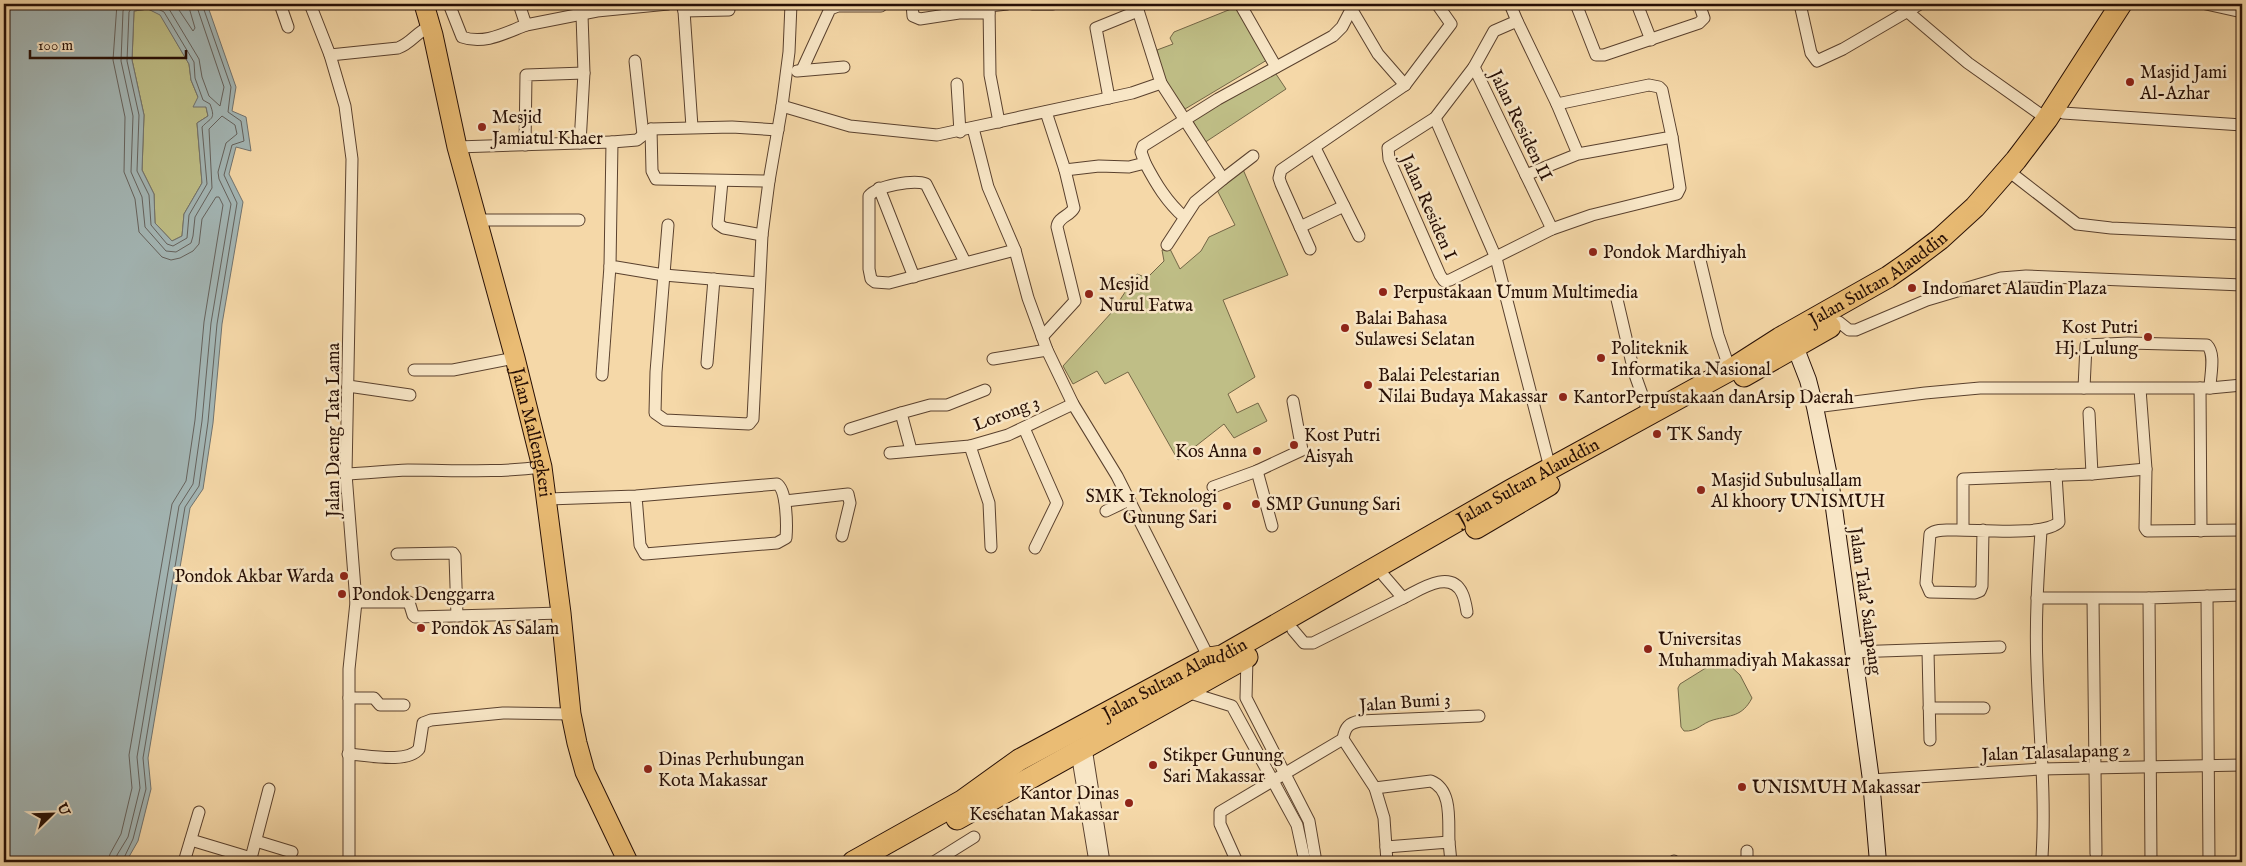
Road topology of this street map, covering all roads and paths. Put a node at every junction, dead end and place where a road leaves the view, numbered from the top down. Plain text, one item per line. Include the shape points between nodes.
1 (280, 4) edge
2 (310, 4) edge
3 (424, 4) edge
4 (449, 4) edge
5 (519, 4) edge
6 (668, 4) edge
7 (729, 4) edge
8 (791, 4) edge
9 (912, 4) edge
10 (1007, 4) edge
11 (1032, 4) edge
12 (1053, 4) edge
13 (1240, 4) edge
14 (1437, 4) edge
15 (1510, 4) edge
16 (1576, 4) edge
17 (1637, 4) edge
18 (1699, 4) edge
19 (1800, 4) edge
20 (1920, 4) edge
21 (2121, 4) edge
22 (2134, 4) edge
23 (2206, 4) edge
24 (881, 6) dead end
25 (683, 7) edge
26 (1353, 7) edge
27 (597, 8) edge
28 (989, 8) edge
29 (1137, 8) edge
30 (1908, 12) junction
31 (2242, 12) edge
32 (582, 15) junction
33 (1517, 22) junction
34 (526, 25) junction
35 (288, 27) dead end
36 (430, 27) junction
37 (1650, 40) junction
38 (330, 55) junction
39 (635, 61) dead end
40 (844, 66) dead end
41 (1276, 67) junction
42 (1474, 67) junction
43 (802, 70) junction
44 (584, 73) junction
45 (785, 73) junction
46 (1161, 83) junction
47 (957, 84) dead end
48 (1406, 85) junction
49 (1109, 98) junction
50 (1557, 104) junction
51 (782, 106) junction
52 (1046, 112) junction
53 (2055, 116) junction
54 (1435, 118) junction
55 (1185, 121) junction
56 (999, 122) junction
57 (2242, 125) edge
58 (692, 127) junction
59 (973, 128) junction
60 (778, 130) junction
61 (647, 132) junction
62 (960, 132) junction
63 (1672, 137) junction
64 (612, 142) junction
65 (580, 143) junction
66 (525, 145) junction
67 (457, 147) junction
68 (1316, 148) junction
69 (1578, 154) junction
70 (1253, 156) dead end
71 (1145, 163) junction
72 (1065, 170) junction
73 (1526, 175) junction
74 (2015, 176) junction
75 (1223, 179) junction
76 (722, 181) junction
77 (769, 181) junction
78 (879, 188) junction
79 (1344, 206) junction
80 (1184, 217) junction
81 (477, 220) junction
82 (579, 220) dead end
83 (668, 225) dead end
84 (1300, 227) junction
85 (1552, 229) junction
86 (2237, 233) edge
87 (762, 235) junction
88 (1359, 236) dead end
89 (1167, 245) dead end
90 (1310, 248) dead end
91 (1015, 250) junction
92 (1496, 258) junction
93 (1700, 260) dead end
94 (965, 262) junction
95 (610, 266) junction
96 (664, 275) junction
97 (914, 277) junction
98 (714, 279) junction
99 (1891, 281) junction
100 (759, 283) junction
101 (2242, 285) edge
102 (1616, 295) dead end
103 (1839, 322) junction
104 (1042, 337) junction
105 (1796, 349) junction
106 (1047, 350) junction
107 (515, 358) junction
108 (993, 358) dead end
109 (707, 363) dead end
110 (414, 370) dead end
111 (1730, 370) junction
112 (602, 375) dead end
113 (2242, 385) edge
114 (348, 386) junction
115 (2084, 388) junction
116 (2205, 388) junction
117 (2140, 389) junction
118 (984, 390) dead end
119 (410, 395) dead end
120 (1293, 400) dead end
121 (1073, 404) junction
122 (1815, 407) junction
123 (901, 413) junction
124 (2089, 413) dead end
125 (1649, 414) junction
126 (1024, 428) junction
127 (850, 429) dead end
128 (970, 446) junction
129 (911, 450) junction
130 (890, 453) dead end
131 (1548, 462) junction
132 (542, 467) junction
133 (2146, 469) junction
134 (1257, 471) junction
135 (346, 474) junction
136 (2092, 474) junction
137 (2056, 475) junction
138 (1213, 487) dead end
139 (636, 496) junction
140 (548, 498) junction
141 (1129, 500) junction
142 (785, 501) junction
143 (1106, 510) dead end
144 (1481, 517) junction
145 (1272, 526) dead end
146 (1963, 530) junction
147 (1983, 530) junction
148 (2242, 530) edge
149 (2042, 531) junction
150 (2201, 531) junction
151 (842, 536) dead end
152 (991, 547) dead end
153 (1035, 548) dead end
154 (397, 554) dead end
155 (1384, 576) junction
156 (2242, 594) edge
157 (2207, 596) junction
158 (1403, 598) junction
159 (2037, 598) junction
160 (2093, 598) junction
161 (2149, 598) junction
162 (356, 602) junction
163 (1467, 612) dead end
164 (561, 613) junction
165 (457, 616) junction
166 (1293, 630) junction
167 (2000, 647) dead end
168 (1928, 651) junction
169 (1852, 652) junction
170 (1247, 657) junction
171 (1209, 658) junction
172 (1187, 692) junction
173 (349, 698) junction
174 (1246, 698) junction
175 (404, 705) dead end
176 (1232, 706) junction
177 (1929, 708) junction
178 (1984, 708) dead end
179 (571, 714) junction
180 (1479, 716) dead end
181 (1343, 739) junction
182 (1930, 740) dead end
183 (1081, 750) junction
184 (348, 754) junction
185 (2208, 765) junction
186 (2242, 765) edge
187 (2151, 767) junction
188 (2096, 768) junction
189 (2041, 769) junction
190 (1286, 774) junction
191 (1274, 780) junction
192 (1871, 780) junction
193 (1376, 788) junction
194 (270, 790) dead end
195 (965, 807) junction
196 (199, 812) dead end
197 (974, 837) dead end
198 (1096, 838) junction
199 (191, 840) junction
200 (256, 841) junction
201 (1449, 842) junction
202 (1386, 847) junction
203 (292, 852) dead end
204 (2096, 854) dead end
205 (2042, 857) dead end
206 (250, 860) edge
207 (184, 862) edge
208 (350, 862) edge
209 (628, 862) edge
210 (853, 862) edge
211 (881, 862) edge
212 (934, 862) edge
213 (1095, 862) edge
214 (1104, 862) edge
215 (1236, 862) edge
216 (1306, 862) edge
217 (1316, 862) edge
218 (1387, 862) edge
219 (1451, 862) edge
220 (1878, 862) edge
221 (2152, 862) edge
222 (2209, 862) edge

1 - 35 street
2 - 38 street, Jalan Daeng Tata Lama
3 - 36 main road, Jalan Mallengkeri
4 - 34 street via 462,37 473,41 485,40
5 - 34 street
6 - 27 street
7 - 25 street via 729,10
8 - 45 street
9 - 28 street via 914,16 920,19
10 - 28 street
11 - 12 street
13 - 41 street
14 - 48 street via 1451,24
15 - 33 street
16 - 37 street via 1596,56
17 - 37 street
18 - 37 street via 1704,18 1699,23
19 - 30 street via 1816,62
20 - 30 street
21 - 53 highway, Jalan Sultan Alauddin
22 - 53 highway, Jalan Sultan Alauddin
23 - 31 street
24 - 43 street via 838,6 830,10
25 - 58 street
26 - 41 street via 1333,36
26 - 48 street via 1378,54
27 - 32 street
28 - 56 street via 990,75
29 - 46 street
29 - 49 street via 1096,28
30 - 53 street via 1968,63
32 - 34 street
32 - 44 street
33 - 42 street via 1494,31
33 - 50 street
36 - 38 street via 419,31 405,46 398,48
36 - 67 main road, Jalan Mallengkeri
38 - 114 street, Jalan Daeng Tata Lama via 345,106 352,159
39 - 61 street
40 - 43 street
41 - 55 street
42 - 54 street, Jalan Residen II
42 - 73 street, Jalan Residen II
43 - 45 street
44 - 65 street
44 - 66 street via 526,74
45 - 51 street
46 - 49 street
46 - 55 street
47 - 62 street
48 - 68 street
49 - 52 street
50 - 63 street via 1655,86 1662,90
50 - 69 street
51 - 60 street
51 - 62 street via 850,126 937,135
52 - 56 street
52 - 72 street
53 - 57 street
53 - 74 highway, Jalan Sultan Alauddin
53 - 99 highway, Jalan Sultan Alauddin via 1975,207
54 - 92 street
54 - 92 street, Jalan Residen I via 1390,146 1389,159 1444,280
55 - 71 street via 1142,147 1140,152
55 - 75 street
56 - 59 street
58 - 60 street
58 - 61 street
59 - 62 street
59 - 91 street via 988,187
60 - 77 street
61 - 64 street via 637,140
61 - 76 street via 656,179
63 - 69 street
63 - 85 street via 1680,188 1677,194 1592,215
64 - 65 street
64 - 95 street
65 - 66 street
66 - 67 street
67 - 81 main road, Jalan Mallengkeri
68 - 79 street
68 - 84 street via 1289,163 1279,174
69 - 73 street
70 - 75 street
71 - 72 street via 1129,168 1099,166
71 - 80 street via 1159,189
72 - 104 street via 1074,205 1073,211 1059,221 1057,227 1075,301
73 - 85 street, Jalan Residen II
74 - 86 street via 2076,224
74 - 99 highway, Jalan Sultan Alauddin via 1956,238
75 - 80 street via 1200,197
76 - 77 street
76 - 87 street via 718,224
77 - 87 street
78 - 94 street via 918,182 926,184
78 - 97 street
78 - 97 street via 867,200 871,279 882,284
79 - 84 street
79 - 88 street
80 - 89 street
81 - 82 street
81 - 107 main road, Jalan Mallengkeri
83 - 96 street
84 - 90 street
85 - 92 street
87 - 100 street
91 - 94 street
91 - 104 street
92 - 131 street
93 - 111 street
94 - 97 street
95 - 96 street
95 - 112 street
96 - 98 street
96 - 100 street via 654,405 657,415 665,420 752,422
98 - 100 street
98 - 109 street
99 - 103 highway, Jalan Sultan Alauddin
99 - 111 highway, Jalan Sultan Alauddin via 1780,338
101 - 103 street via 2026,276 1985,282 1927,300 1856,330 1849,330
102 - 125 street via 1634,372
103 - 105 highway, Jalan Sultan Alauddin
104 - 106 street
105 - 122 main road, Jalan Tala' Salapang
105 - 144 highway, Jalan Sultan Alauddin via 1538,492
106 - 108 street
106 - 121 street
107 - 110 street via 453,370
107 - 132 main road, Jalan Mallengkeri
111 - 125 highway, Jalan Sultan Alauddin
113 - 116 street
114 - 119 street
114 - 135 street, Jalan Daeng Tata Lama
115 - 116 street via 2086,345 2128,343 2207,344 2211,350
115 - 117 street
115 - 122 street via 1980,388
116 - 117 street
116 - 150 street
117 - 133 street
118 - 123 street via 947,405 930,405
120 - 134 street via 1302,450
121 - 126 street, Lorong 3
121 - 141 street
122 - 169 main road, Jalan Tala' Salapang via 1831,486
123 - 127 street
123 - 129 street
124 - 136 street
125 - 131 highway, Jalan Sultan Alauddin
126 - 128 street, Lorong 3
126 - 153 street via 1057,503
128 - 129 street, Lorong 3
128 - 152 street via 990,503
129 - 130 street, Lorong 3
131 - 144 highway, Jalan Sultan Alauddin
132 - 135 street
132 - 140 main road, Jalan Mallengkeri
133 - 136 street
133 - 150 street via 2147,531
134 - 138 street
134 - 145 street
135 - 162 street, Jalan Daeng Tata Lama
136 - 137 street
137 - 146 street via 1963,480
137 - 149 street via 2059,522
139 - 140 street
139 - 142 street via 776,484
139 - 142 street via 640,545 647,554 782,542 787,536
140 - 164 main road, Jalan Mallengkeri
141 - 143 street
141 - 171 street
142 - 151 street via 848,494 850,503
144 - 155 highway, Jalan Sultan Alauddin
144 - 171 highway, Jalan Sultan Alauddin via 1303,608 1222,656
146 - 147 street
146 - 147 street via 1930,534 1926,583 1930,592 1980,591
147 - 149 street
148 - 150 street
149 - 159 street
154 - 165 street via 453,553
155 - 158 street
155 - 166 highway, Jalan Sultan Alauddin
156 - 157 street
157 - 161 street
157 - 185 street
158 - 163 street via 1438,581 1447,582 1462,593
158 - 166 street via 1313,643 1304,643
159 - 160 street
159 - 189 street
160 - 161 street
160 - 188 street
161 - 187 street
162 - 165 street via 409,602 414,616
162 - 173 street, Jalan Daeng Tata Lama
164 - 165 street
164 - 179 main road, Jalan Mallengkeri
166 - 170 highway, Jalan Sultan Alauddin
167 - 168 street
168 - 169 street
168 - 177 street
169 - 192 main road, Jalan Tala' Salapang
170 - 172 highway, Jalan Sultan Alauddin
170 - 174 street
171 - 195 highway, Jalan Sultan Alauddin via 1019,760
172 - 176 street
172 - 183 highway, Jalan Sultan Alauddin
173 - 175 street via 374,698 380,705
173 - 184 street, Jalan Daeng Tata Lama
174 - 176 street
174 - 190 street
176 - 191 street
177 - 178 street
177 - 182 street
179 - 184 street via 503,713 431,720 422,723 420,749 410,756
179 - 209 main road, Jalan Mallengkeri via 585,772
180 - 181 street, Jalan Bumi 3 via 1360,721 1346,728
181 - 190 street, Jalan Bumi 3
181 - 193 street
183 - 195 highway, Jalan Sultan Alauddin
183 - 198 street
184 - 208 street, Jalan Daeng Tata Lama
185 - 186 street, Jalan Talasalapang 2
185 - 187 street, Jalan Talasalapang 2
185 - 222 street
187 - 188 street, Jalan Talasalapang 2
187 - 221 street
188 - 189 street, Jalan Talasalapang 2
188 - 204 street
189 - 192 street, Jalan Talasalapang 2
189 - 205 street
190 - 191 street, Jalan Bumi 3
190 - 217 street via 1309,821
191 - 215 street, Jalan Bumi 3 via 1220,812 1220,824
191 - 216 street via 1297,825
192 - 220 main road, Jalan Tala' Salapang
193 - 201 street via 1435,783 1445,794
193 - 202 street via 1384,818
194 - 200 street
195 - 210 highway, Jalan Sultan Alauddin
195 - 211 highway, Jalan Sultan Alauddin
196 - 199 street
197 - 212 street
198 - 213 street
198 - 214 street
199 - 206 street
199 - 207 street
200 - 203 street
200 - 206 street
201 - 202 street
201 - 219 street
202 - 218 street

